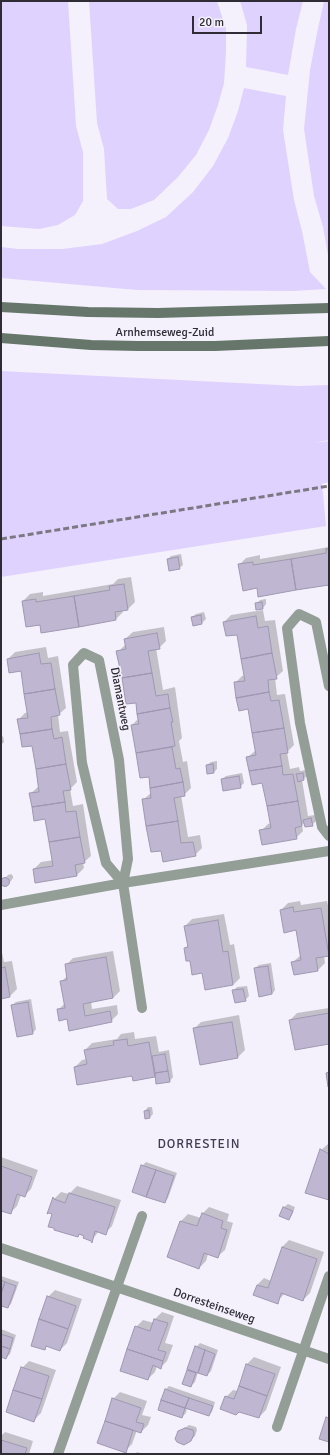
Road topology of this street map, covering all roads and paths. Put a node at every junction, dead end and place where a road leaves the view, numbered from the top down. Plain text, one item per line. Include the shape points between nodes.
1 (1, 307) edge
2 (329, 308) edge
3 (1, 338) edge
4 (329, 341) edge
5 (329, 686) edge
6 (329, 836) edge
7 (329, 851) edge
8 (124, 883) junction
9 (1, 905) edge
10 (142, 1008) dead end
11 (142, 1216) dead end
12 (1, 1248) edge
13 (329, 1276) edge
14 (117, 1287) junction
15 (303, 1350) junction
16 (329, 1359) edge
17 (277, 1427) dead end
18 (58, 1454) edge

1 - 2 main road, Arnhemseweg-Zuid via 150,313
3 - 4 main road, Arnhemseweg-Zuid via 91,346 214,346
5 - 6 street via 316,622 299,614 287,628 302,731 322,827
7 - 8 street
8 - 8 street, Diamantweg via 106,862 82,763 74,666 84,653 99,660 119,760 128,859
8 - 9 street
8 - 10 street, Diamantweg
11 - 14 street
12 - 14 street, Dorresteinseweg
13 - 15 street
14 - 15 street, Dorresteinseweg
14 - 18 street
15 - 16 street, Dorresteinseweg
15 - 17 street

